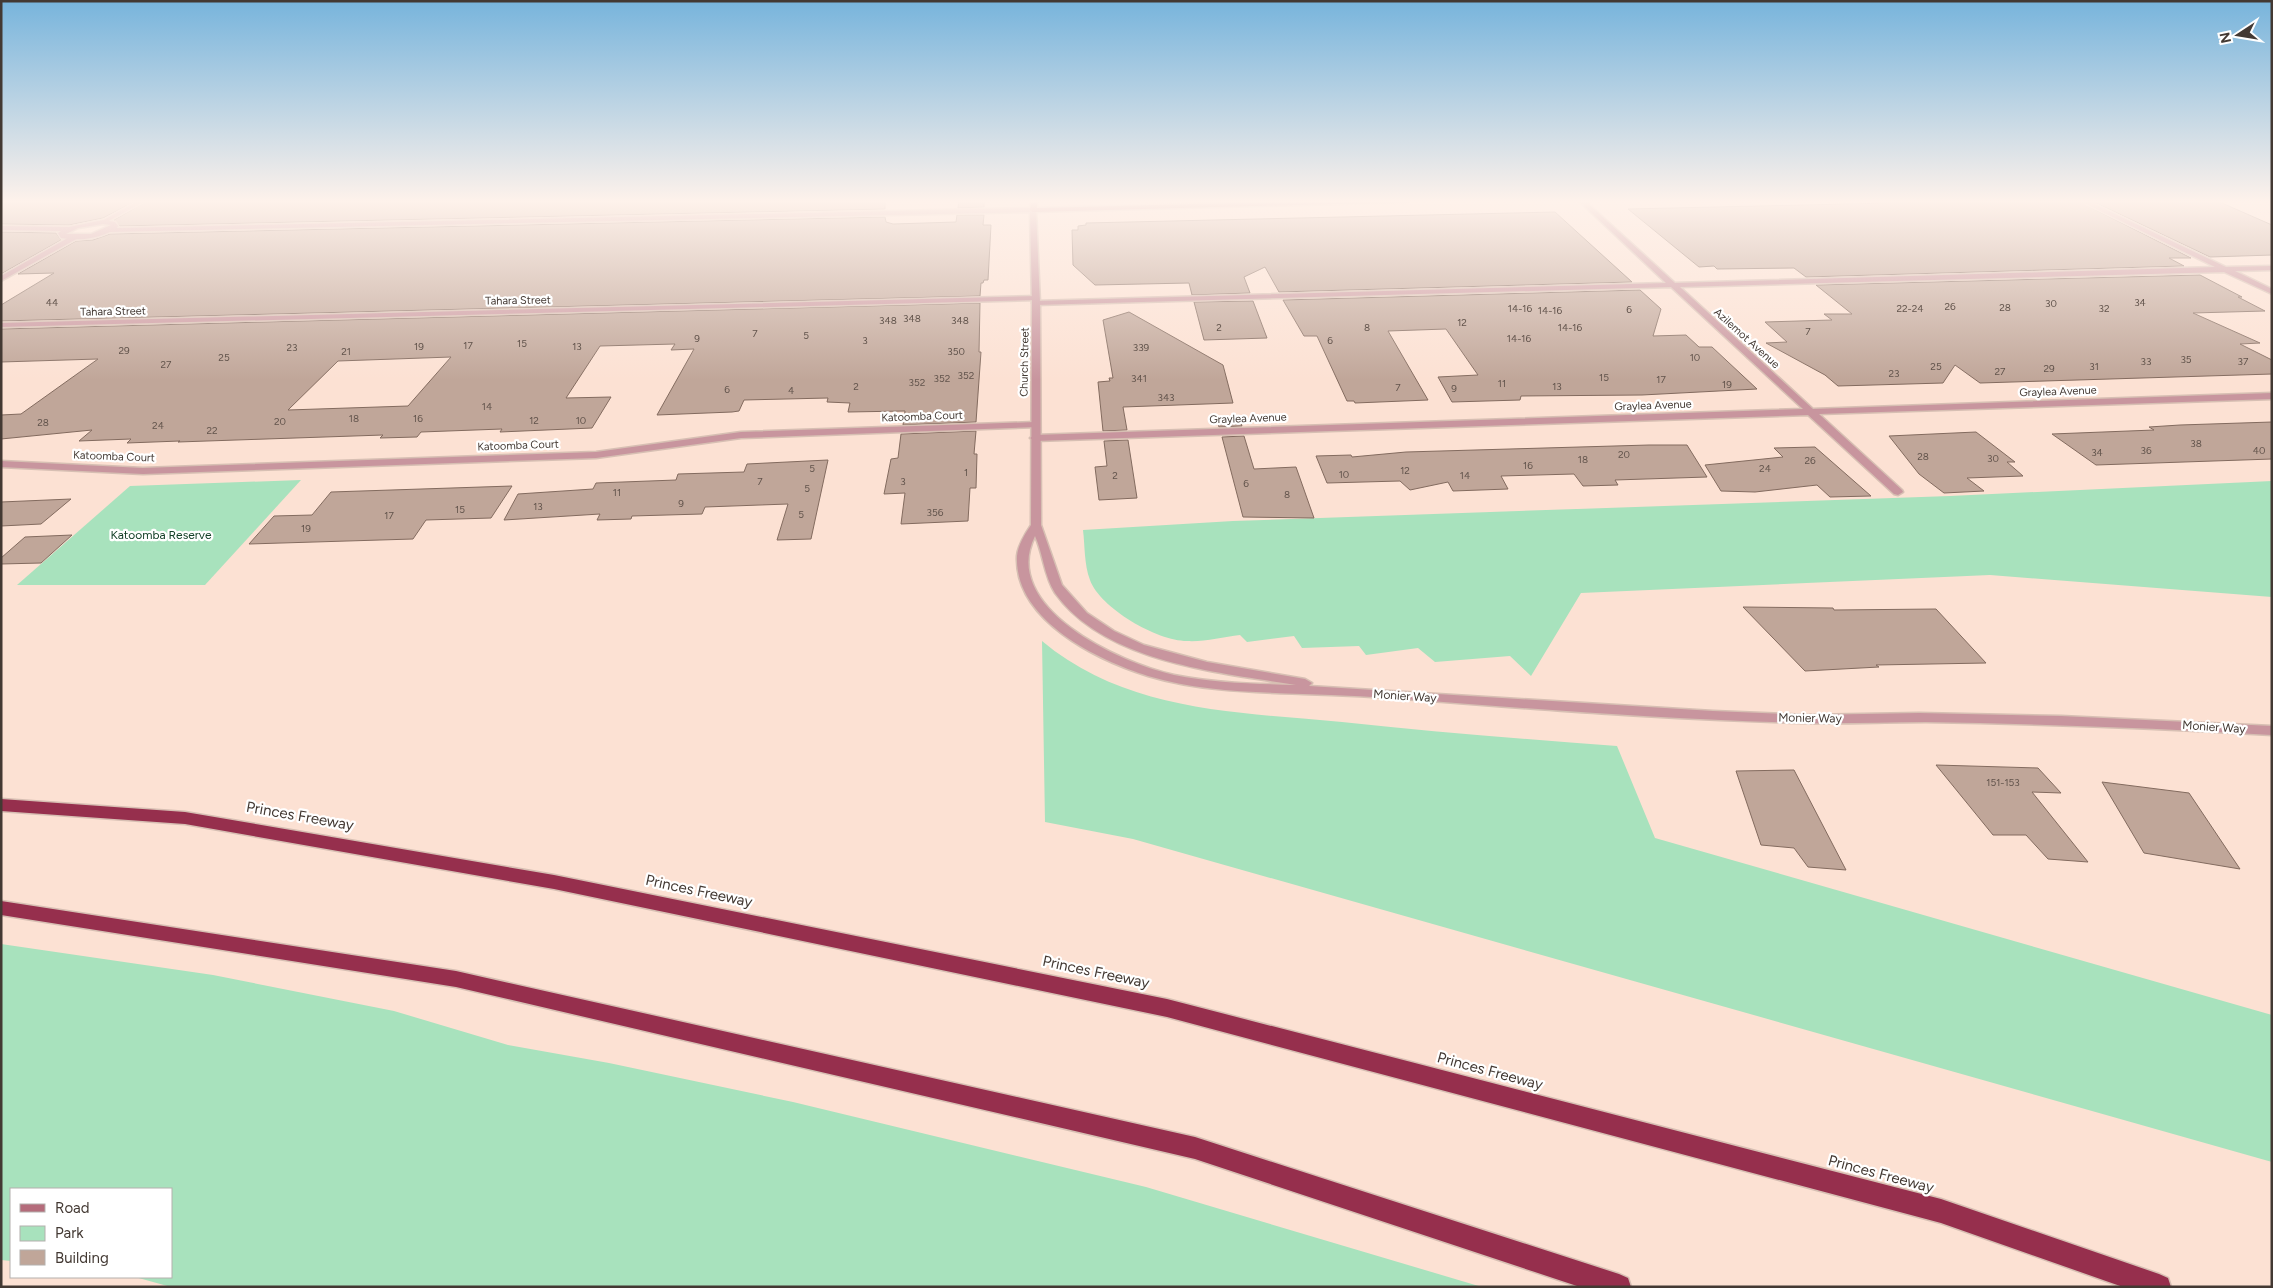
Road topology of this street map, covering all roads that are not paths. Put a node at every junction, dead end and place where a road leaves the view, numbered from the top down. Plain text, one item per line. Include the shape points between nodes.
1 (35, 260) edge
2 (1035, 260) edge
3 (1645, 260) edge
4 (2206, 260) edge
5 (2272, 268) edge
6 (2224, 269) junction
7 (1, 279) edge
8 (1672, 285) junction
9 (2272, 292) edge
10 (1036, 301) junction
11 (1, 325) edge
12 (2272, 396) edge
13 (1813, 412) junction
14 (1034, 425) junction
15 (1035, 438) junction
16 (1, 464) edge
17 (1898, 492) dead end
18 (1036, 525) junction
19 (1348, 691) junction
20 (2272, 731) edge
21 (1, 805) edge
22 (1, 908) edge
23 (1620, 1287) edge
24 (2159, 1287) edge

1 - 7 street
2 - 10 street, Church Street
3 - 8 street, Azilemot Avenue
4 - 6 street
5 - 6 street, Tahara Street
6 - 8 street, Tahara Street
6 - 9 street
8 - 10 street, Tahara Street
8 - 13 street, Azilemot Avenue
10 - 11 street, Tahara Street
10 - 14 street, Church Street
12 - 13 street, Graylea Avenue
13 - 15 street, Graylea Avenue
13 - 17 street, Azilemot Avenue
14 - 15 street, Church Street
14 - 16 street, Katoomba Court via 741,435 596,455 143,471
15 - 18 street, Church Street
18 - 19 street, Monier Way via 1060,591 1082,614 1114,636 1170,658
18 - 19 street, Monier Way via 1026,542 1023,558 1024,574 1032,593 1063,629 1105,655 1151,673 1192,682 1229,687
19 - 20 street, Monier Way via 1647,713 1808,719 2063,720
21 - 24 highway, Princes Freeway via 185,818 224,824 554,882 1167,1008 1941,1212
22 - 23 highway via 456,979 1195,1148

